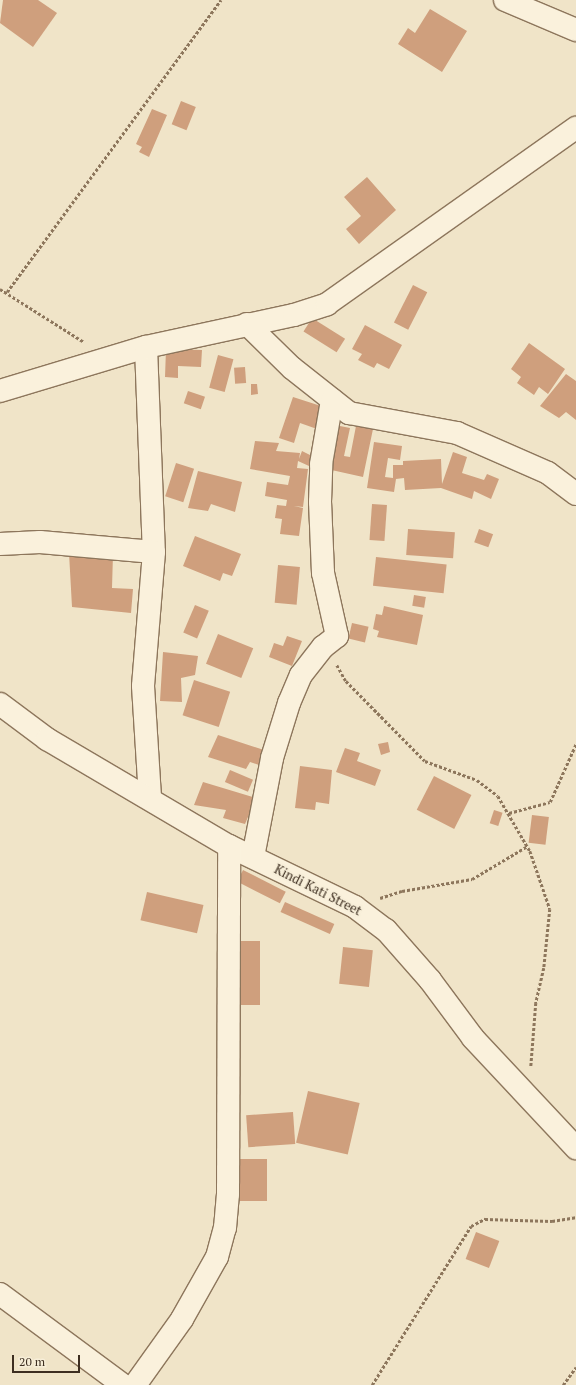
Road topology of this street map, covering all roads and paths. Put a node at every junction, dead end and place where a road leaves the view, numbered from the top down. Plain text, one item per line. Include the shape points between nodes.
1 (220, 0) edge
2 (505, 0) edge
3 (576, 30) edge
4 (576, 128) edge
5 (0, 288) edge
6 (6, 292) junction
7 (247, 324) junction
8 (146, 347) junction
9 (108, 357) junction
10 (0, 391) edge
11 (332, 400) junction
12 (576, 494) edge
13 (0, 544) edge
14 (154, 552) junction
15 (336, 639) junction
16 (0, 704) edge
17 (576, 744) edge
18 (150, 798) junction
19 (509, 813) junction
20 (229, 846) junction
21 (526, 847) junction
22 (252, 857) junction
23 (355, 907) junction
24 (526, 1096) junction
25 (576, 1148) edge
26 (576, 1217) edge
27 (0, 1294) edge
28 (576, 1367) edge
29 (123, 1385) edge
30 (135, 1385) edge
31 (372, 1385) edge
32 (563, 1385) edge

1 - 6 path
2 - 3 street
4 - 7 street via 327,304 294,315
5 - 6 path
6 - 9 path
7 - 8 street
7 - 11 street
8 - 9 street
8 - 14 street
9 - 10 street
11 - 12 street via 349,413 365,419 430,426 462,435 548,473
11 - 15 street via 320,464 320,502 323,573
13 - 14 street via 40,542
14 - 18 street via 143,686
15 - 19 path via 339,673 392,730 431,765 477,780 498,796
15 - 22 street via 323,646 301,675 288,703 272,758
16 - 18 street, Kindi Kati Street via 47,739
17 - 19 path via 550,802
18 - 20 street, Kindi Kati Street
19 - 21 path
20 - 22 street, Kindi Kati Street
20 - 30 street via 224,1228 217,1257 190,1305
21 - 23 path via 472,879 402,891
21 - 24 path via 550,909
22 - 23 street, Kindi Kati Street
23 - 24 street, Kindi Kati Street via 386,930 430,980 473,1038
24 - 25 street, Kindi Kati Street
26 - 31 path via 552,1222 485,1220 471,1226
27 - 29 street
28 - 32 path

